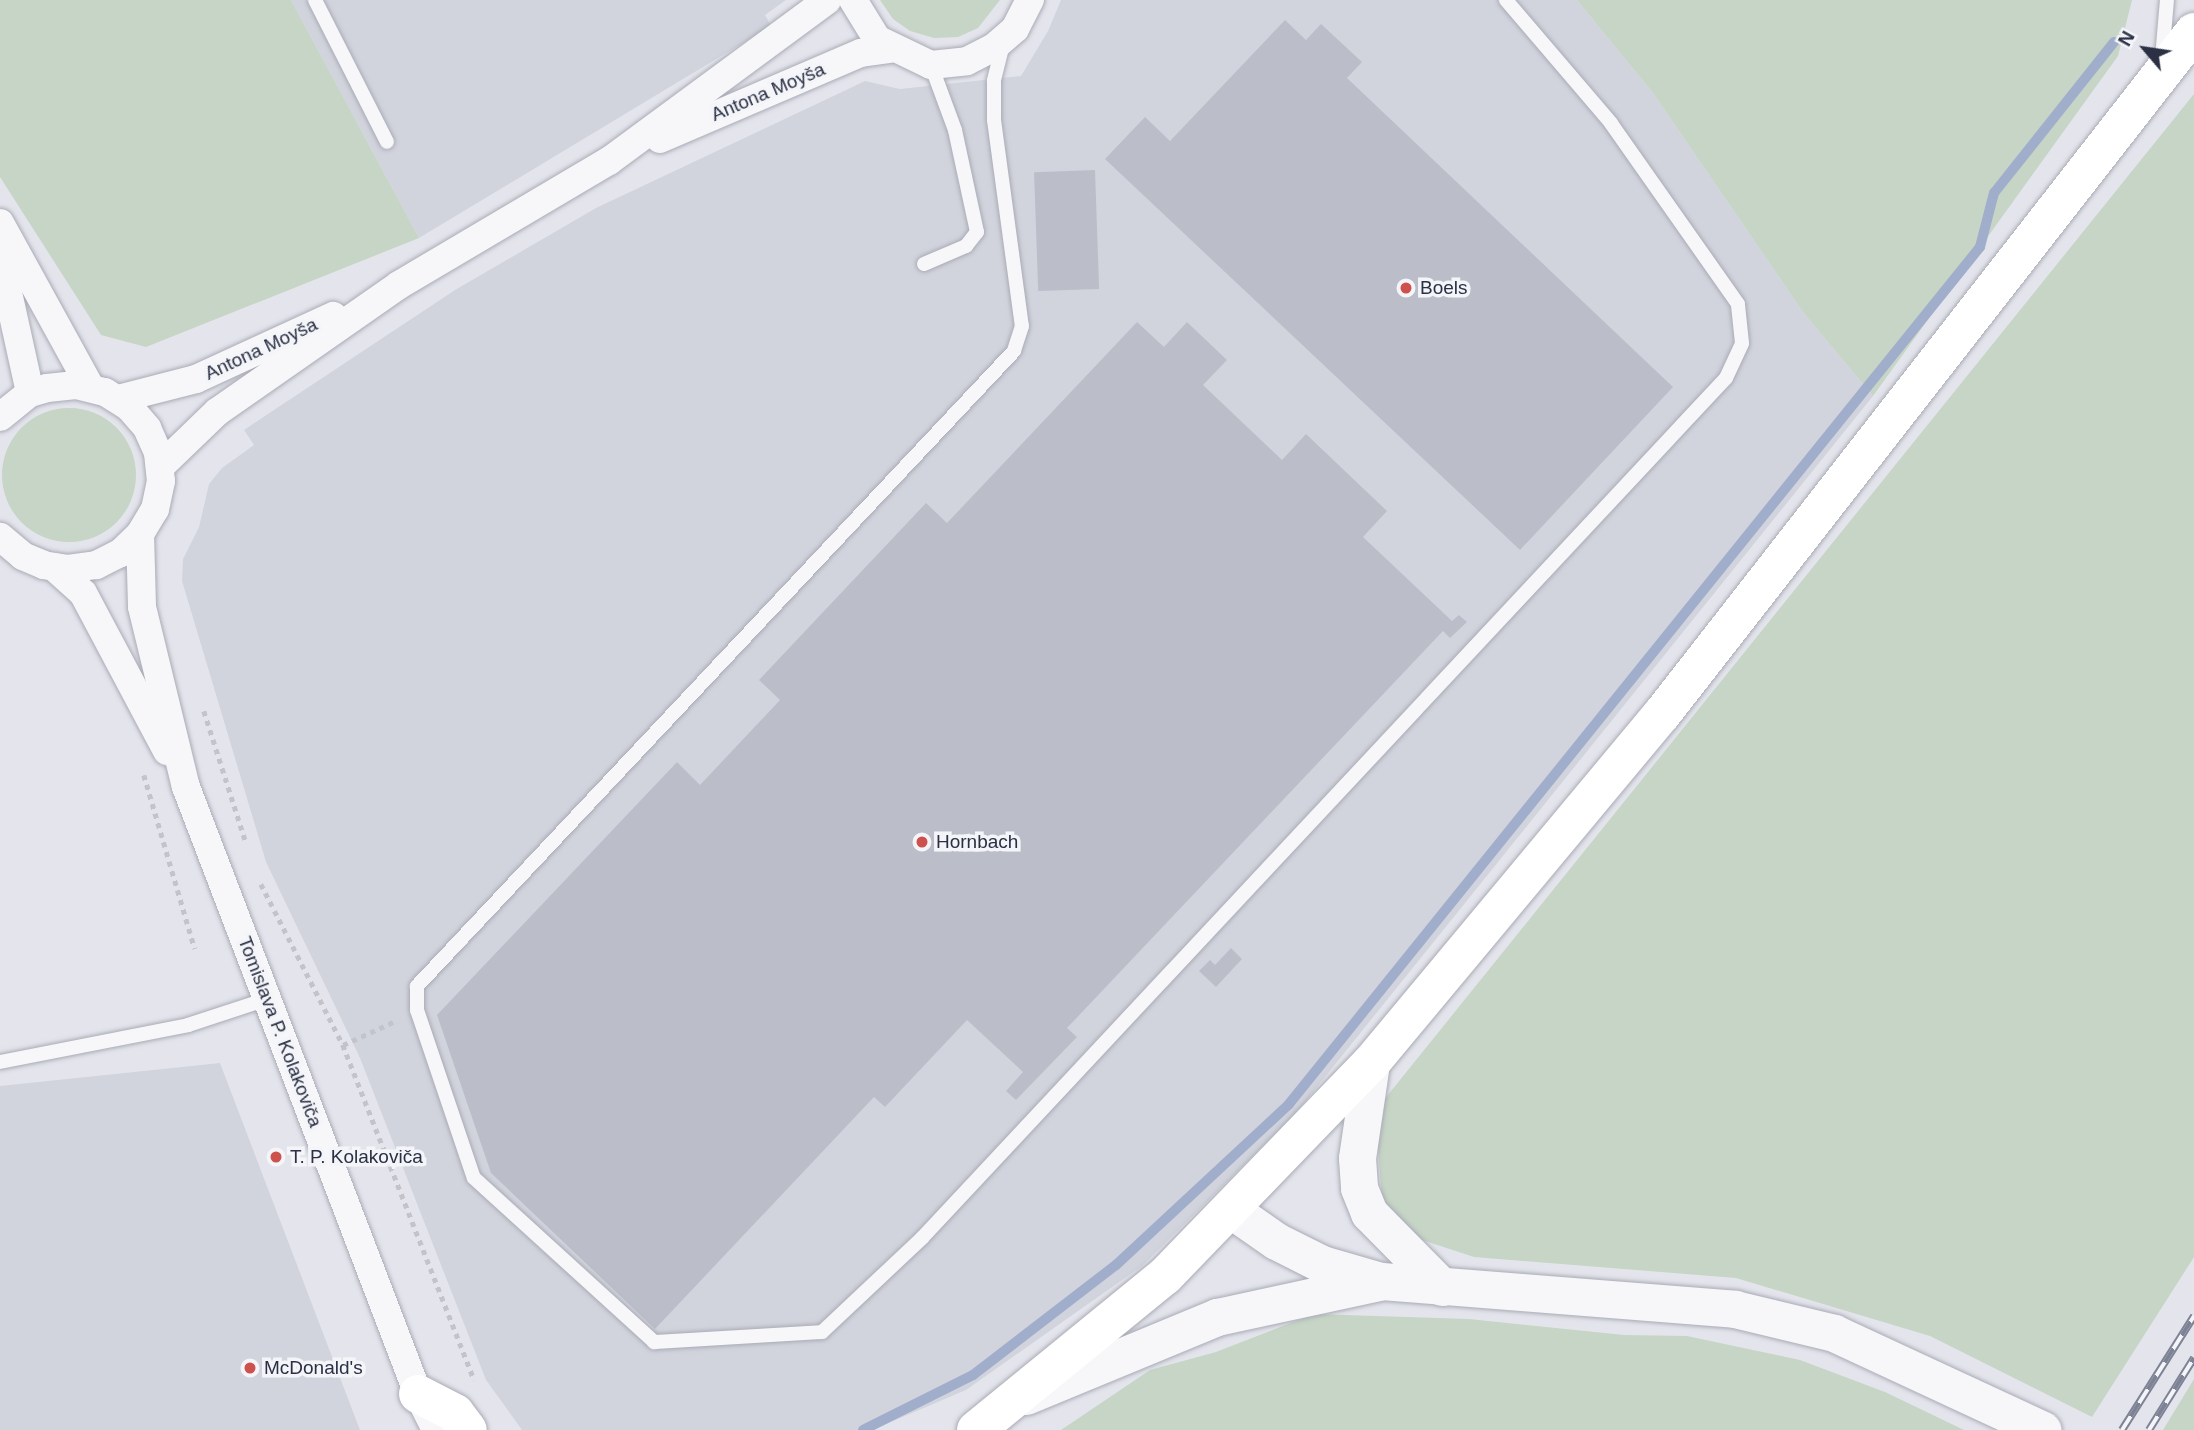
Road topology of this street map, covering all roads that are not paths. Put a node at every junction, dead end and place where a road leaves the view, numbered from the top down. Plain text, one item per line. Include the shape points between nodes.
1 (314, 0) edge
2 (827, 0) edge
3 (853, 0) edge
4 (1030, 0) edge
5 (1506, 0) edge
6 (2167, 0) edge
7 (2194, 32) edge
8 (1004, 40) junction
9 (890, 49) junction
10 (931, 65) junction
11 (2161, 72) junction
12 (387, 142) dead end
13 (609, 161) junction
14 (0, 223) edge
15 (0, 256) edge
16 (924, 264) dead end
17 (399, 285) junction
18 (90, 387) junction
19 (30, 393) junction
20 (118, 398) junction
21 (0, 417) edge
22 (160, 466) junction
23 (140, 534) junction
24 (0, 537) edge
25 (54, 567) junction
26 (186, 787) junction
27 (267, 999) junction
28 (0, 1062) edge
29 (1371, 1063) junction
30 (1233, 1211) junction
31 (1381, 1281) junction
32 (1441, 1287) junction
33 (1019, 1399) junction
34 (421, 1412) edge
35 (436, 1430) edge
36 (468, 1430) edge
37 (958, 1430) edge
38 (976, 1430) edge
39 (2043, 1430) edge

1 - 12 lane
2 - 13 street, Antona Moyša
3 - 9 street via 867,27
4 - 8 street
5 - 8 lane via 1611,123 1738,303 1742,343 1726,378 922,1238 822,1332 653,1342 474,1178 417,1010 417,986 1014,351 1022,326 994,120 994,81
6 - 11 lane
7 - 11 main road
8 - 10 street via 967,61
9 - 10 street
9 - 13 street, Antona Moyša via 861,53 818,70
10 - 16 lane via 955,130 977,232 966,246
11 - 29 main road via 1662,714
13 - 17 street, Antona Moyša
14 - 18 street
15 - 19 street
17 - 20 street, Antona Moyša via 197,379
17 - 22 street, Antona Moyša via 217,412
18 - 19 street via 61,385
18 - 20 street
19 - 21 street
20 - 22 street via 147,428
22 - 23 street via 159,495
23 - 25 street via 120,553 96,565
23 - 26 street, Tomislava P. Kolakoviča via 142,607
24 - 25 street via 23,556
25 - 26 street, Tomislava P. Kolakoviča via 83,593
26 - 27 street, Tomislava P. Kolakoviča
27 - 28 lane via 188,1025
27 - 34 street, Tomislava P. Kolakoviča
29 - 30 main road
29 - 32 street via 1360,1123 1359,1188 1369,1213
30 - 31 street via 1276,1241 1322,1264
30 - 33 main road via 1166,1276
31 - 32 street
31 - 33 street via 1217,1317
32 - 39 street via 1735,1308 1834,1333
33 - 37 main road
33 - 38 main road
34 - 35 street, Tomislava P. Kolakoviča
34 - 36 main road via 455,1413

